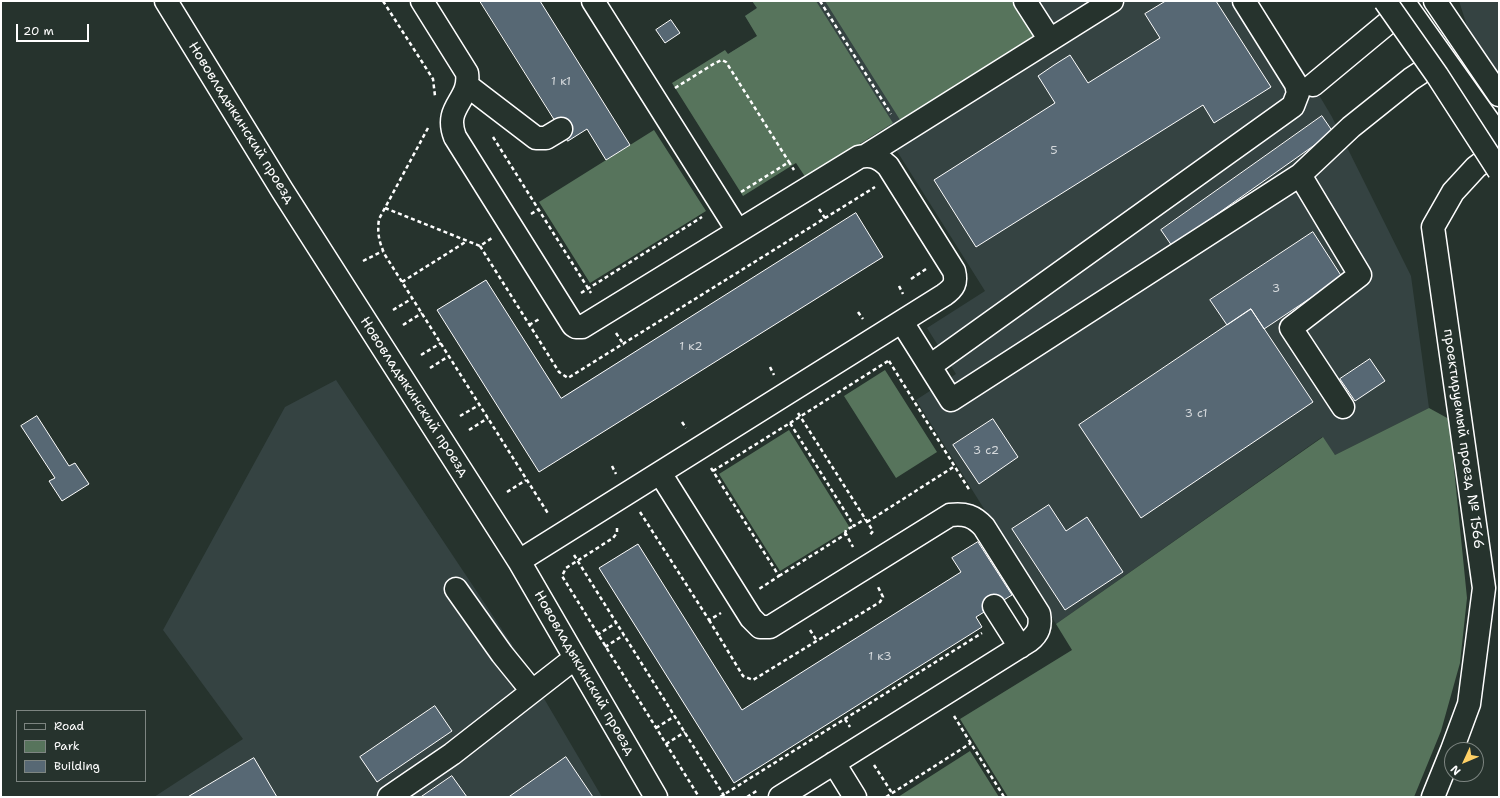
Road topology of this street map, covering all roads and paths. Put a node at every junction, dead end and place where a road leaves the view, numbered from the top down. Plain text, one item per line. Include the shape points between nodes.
1 (166, 1) edge
2 (383, 1) edge
3 (422, 1) edge
4 (594, 1) edge
5 (820, 1) edge
6 (1025, 1) edge
7 (1112, 1) edge
8 (1244, 1) edge
9 (1385, 1) edge
10 (1435, 1) edge
11 (1405, 4) edge
12 (1050, 40) junction
13 (1443, 58) junction
14 (468, 86) junction
15 (1313, 86) dead end
16 (1499, 95) edge
17 (656, 100) junction
18 (435, 101) dead end
19 (506, 115) junction
20 (428, 127) dead end
21 (561, 129) dead end
22 (903, 133) junction
23 (1499, 136) edge
24 (1499, 150) edge
25 (865, 156) junction
26 (789, 162) dead end
27 (1499, 171) edge
28 (1300, 175) junction
29 (385, 208) junction
30 (738, 231) junction
31 (460, 238) dead end
32 (467, 241) dead end
33 (383, 251) junction
34 (363, 261) dead end
35 (402, 282) junction
36 (413, 298) junction
37 (393, 310) dead end
38 (422, 313) junction
39 (604, 314) junction
40 (902, 322) junction
41 (403, 325) dead end
42 (441, 343) junction
43 (624, 345) dead end
44 (422, 355) dead end
45 (449, 356) junction
46 (886, 357) dead end
47 (889, 361) junction
48 (930, 366) junction
49 (430, 368) dead end
50 (479, 405) junction
51 (1342, 407) dead end
52 (798, 412) dead end
53 (460, 416) dead end
54 (801, 417) junction
55 (488, 418) junction
56 (790, 424) junction
57 (469, 430) dead end
58 (955, 466) junction
59 (710, 467) dead end
60 (713, 471) junction
61 (660, 473) junction
62 (526, 480) junction
63 (507, 492) dead end
64 (968, 515) junction
65 (866, 520) junction
66 (617, 525) dead end
67 (854, 526) junction
68 (654, 534) dead end
69 (846, 534) junction
70 (561, 535) junction
71 (865, 538) dead end
72 (859, 542) dead end
73 (853, 546) junction
74 (519, 561) junction
75 (577, 561) junction
76 (866, 568) junction
77 (779, 576) junction
78 (456, 589) dead end
79 (740, 600) junction
80 (998, 613) joint
81 (616, 623) junction
82 (598, 635) junction
83 (624, 635) junction
84 (605, 647) junction
85 (1020, 647) junction
86 (575, 658) junction
87 (532, 691) junction
88 (675, 716) junction
89 (961, 726) dead end
90 (656, 728) junction
91 (685, 732) junction
92 (1455, 742) edge
93 (971, 743) junction
94 (666, 744) junction
95 (834, 763) junction
96 (1444, 770) edge
97 (881, 776) dead end
98 (892, 793) junction
99 (725, 796) edge
100 (389, 797) edge
101 (656, 797) edge
102 (699, 797) edge
103 (720, 797) edge
104 (780, 797) edge
105 (855, 797) edge
106 (886, 797) edge
107 (1004, 797) edge
108 (1433, 797) edge

1 - 74 street, Нововладыкинский проезд via 282,190
2 - 18 path via 432,79
3 - 14 street via 467,73
4 - 17 street
5 - 22 path
6 - 12 street
7 - 12 street
8 - 48 street via 1296,84 1298,93 1293,106
9 - 27 street, bridge
10 - 16 street
11 - 13 street
11 - 15 street
12 - 22 street
13 - 23 street
13 - 28 street via 1351,127
14 - 19 street
14 - 39 street via 453,111 451,120 457,141 573,326 582,326
17 - 26 path via 722,60 726,62
17 - 30 street
19 - 21 street via 539,139
19 - 39 path via 487,128
20 - 29 path
22 - 25 street
24 - 92 street, проектируемый проезд № 1566 via 1476,167 1453,192 1433,227 1484,588 1469,704
25 - 30 street via 859,157
25 - 40 street via 875,157 888,166 954,271 956,279 952,290
28 - 48 street via 951,400
28 - 51 street via 1360,275 1291,328
29 - 31 path
29 - 33 path via 378,219 377,230 378,241
30 - 39 street
32 - 35 path
33 - 34 path
33 - 35 path
35 - 36 path
36 - 37 path
36 - 38 path
38 - 41 path
38 - 42 path
39 - 43 path
40 - 48 street
40 - 61 street
42 - 44 path
42 - 45 path
45 - 49 path
45 - 50 path
46 - 47 path
47 - 54 path
47 - 58 path
50 - 53 path
50 - 55 path
52 - 54 path
54 - 56 path
54 - 65 path
55 - 57 path
55 - 62 path
56 - 60 path
56 - 67 path
58 - 64 path via 971,493
58 - 65 path
59 - 60 path
60 - 77 path
61 - 70 street
61 - 79 street
62 - 63 path
62 - 70 path
64 - 76 street via 950,515
64 - 85 street via 984,527 1038,614 1040,622 1036,635
65 - 67 path
65 - 71 path via 873,532
66 - 75 path via 617,533 613,538
67 - 69 path via 846,530
68 - 79 path via 709,620
69 - 73 path
69 - 77 path
70 - 74 street
70 - 75 path
72 - 73 path
73 - 76 path
74 - 86 street, Нововладыкинский проезд
75 - 81 path
75 - 82 path via 566,568 562,576
76 - 79 street via 770,627 760,627 756,624
77 - 79 path
78 - 87 street
80 - 85 street
80 - 99 path
81 - 82 path
81 - 83 path
82 - 84 path
83 - 84 path
83 - 88 path
84 - 90 path
85 - 95 street
86 - 87 street
86 - 101 street, Нововладыкинский проезд
87 - 100 street via 452,754
88 - 90 path
88 - 91 path
89 - 93 path
90 - 94 path
91 - 94 path
91 - 99 path
93 - 98 path
93 - 107 path
94 - 102 path
95 - 104 street
95 - 105 street
96 - 108 street, проектируемый проезд № 1566
97 - 98 path
98 - 106 path
99 - 103 path

